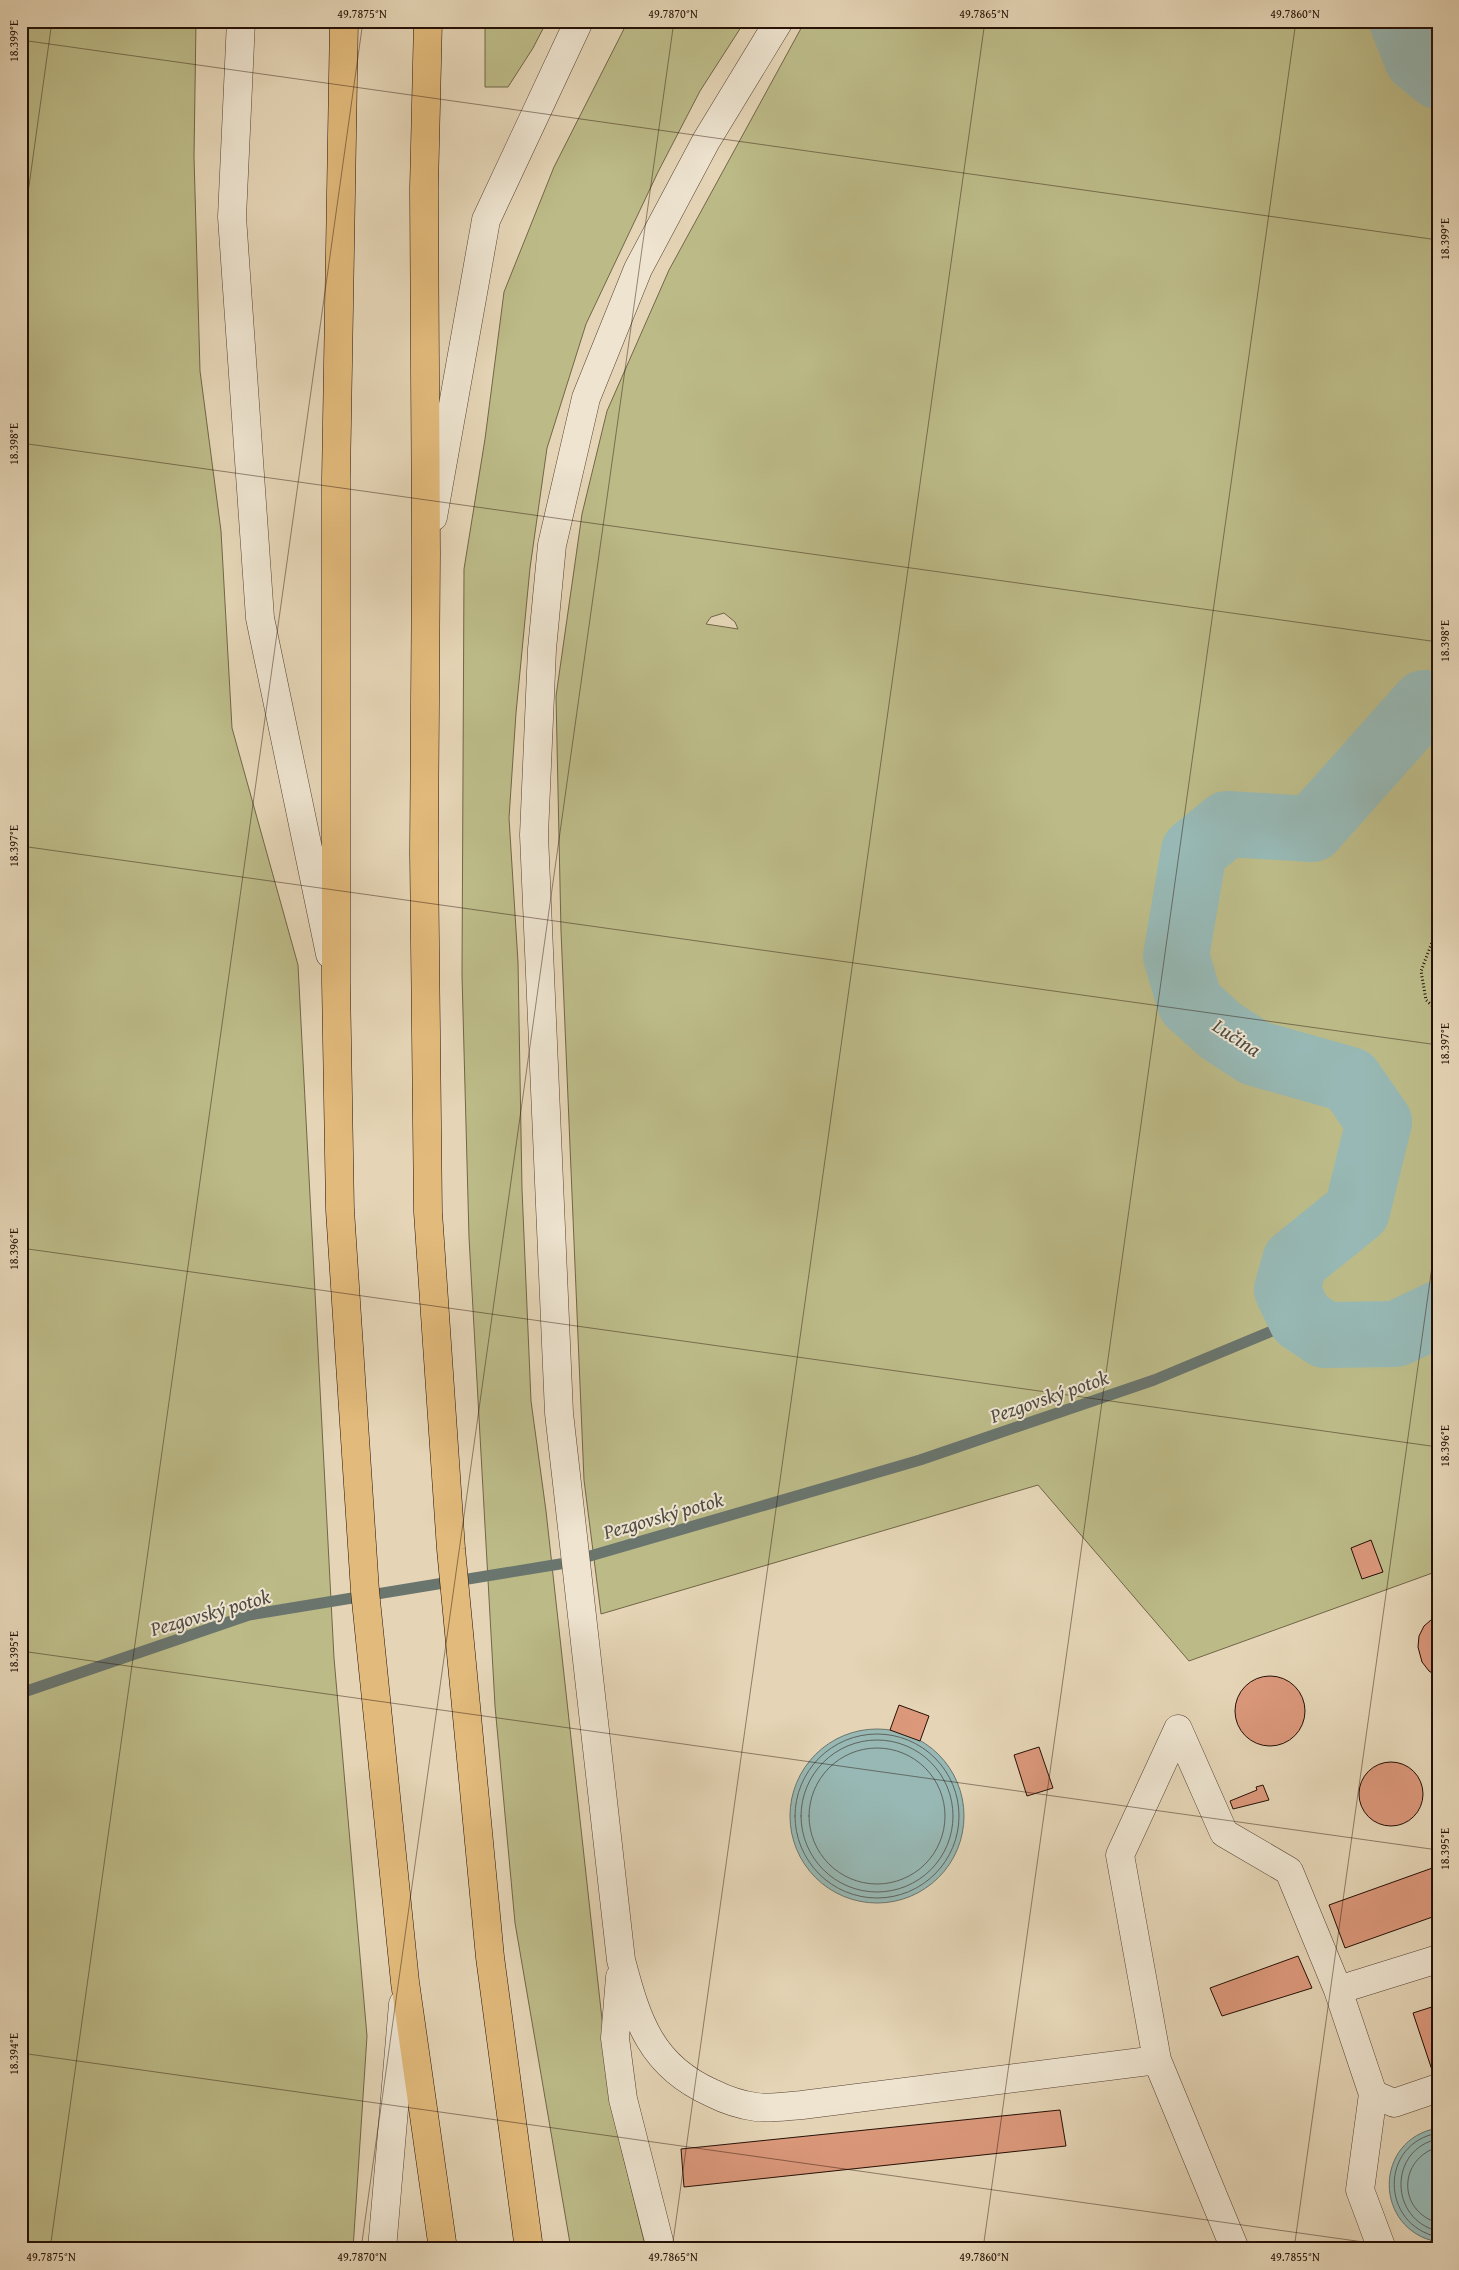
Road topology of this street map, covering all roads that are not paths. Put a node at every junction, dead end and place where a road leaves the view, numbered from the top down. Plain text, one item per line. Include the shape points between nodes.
1 (241, 21) edge
2 (344, 21) edge
3 (428, 21) edge
4 (579, 21) edge
5 (779, 21) edge
6 (426, 553) junction
7 (336, 982) junction
8 (1438, 1959) edge
9 (621, 1960) junction
10 (405, 1982) junction
11 (1338, 1990) junction
12 (1157, 2060) junction
13 (1438, 2088) edge
14 (1373, 2094) junction
15 (382, 2249) edge
16 (443, 2249) edge
17 (529, 2249) edge
18 (661, 2249) edge
19 (1235, 2249) edge
20 (1382, 2249) edge

1 - 7 lane via 232,217 260,618
2 - 7 highway via 336,479
3 - 6 highway via 424,188
4 - 6 lane via 486,220
5 - 9 lane via 706,141 638,269 586,398 552,545 542,649 534,835 559,1413
6 - 17 highway via 424,853 428,1212 452,1548 490,1957
7 - 10 highway via 340,1210 365,1591
8 - 11 lane
9 - 12 lane via 631,1999 644,2031 671,2068 724,2099 756,2107 802,2105
9 - 18 lane via 614,2038 623,2099
10 - 15 lane
10 - 16 highway
11 - 12 lane via 1289,1871 1224,1833 1178,1729 1120,1856
11 - 14 lane
12 - 19 lane
13 - 14 lane via 1394,2103
14 - 20 lane via 1360,2190

